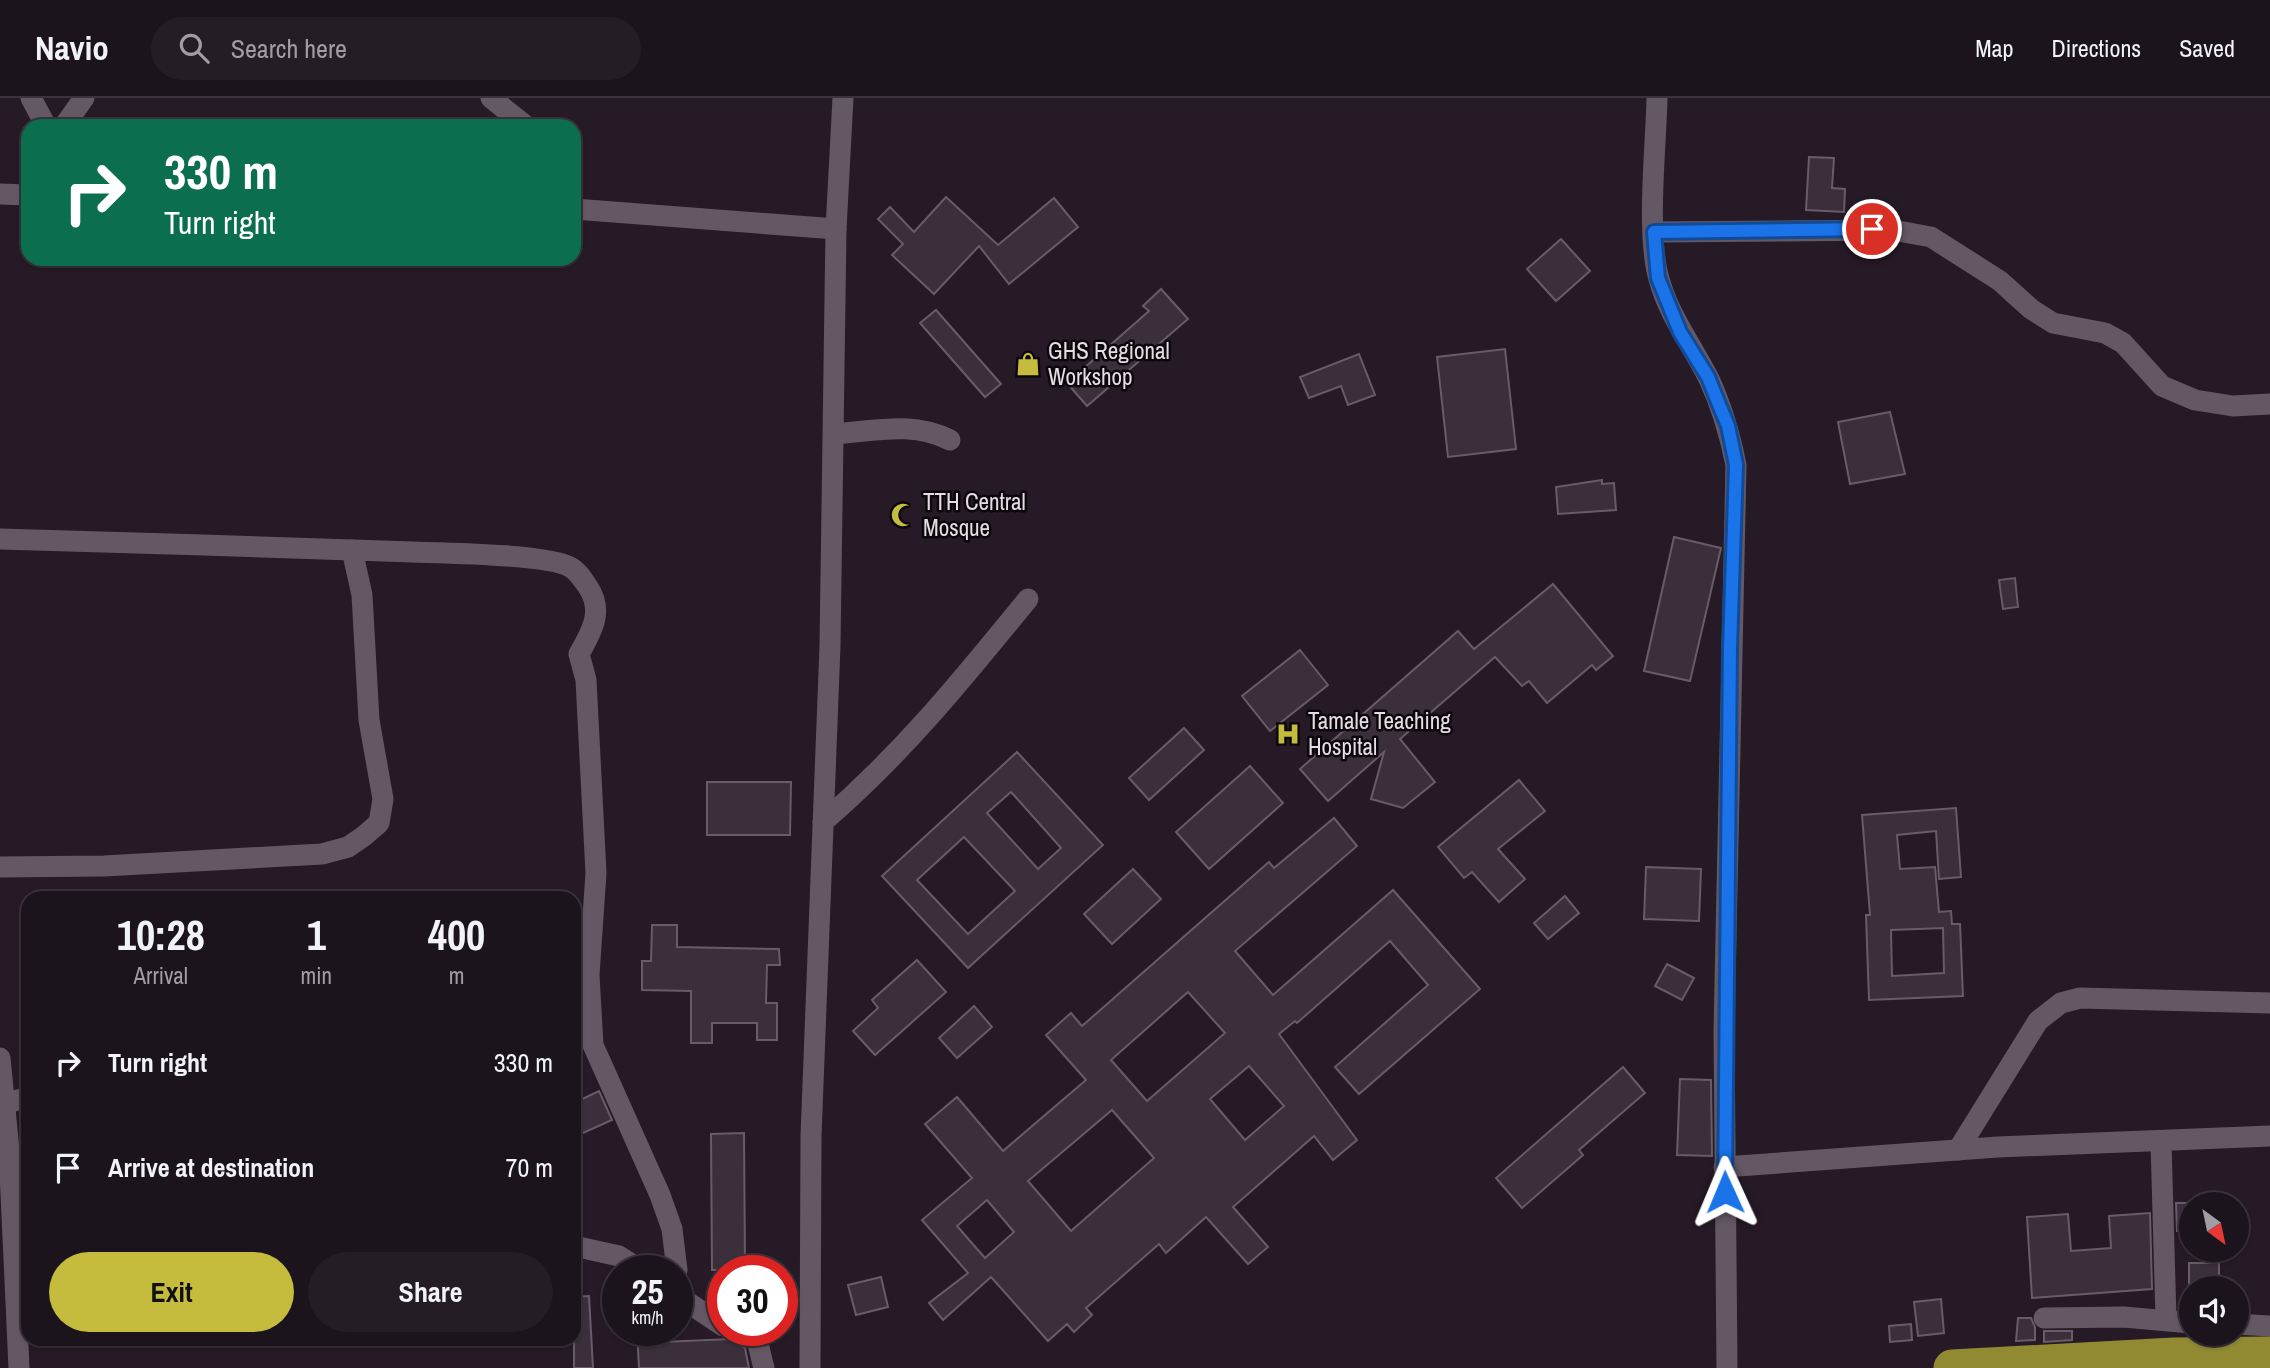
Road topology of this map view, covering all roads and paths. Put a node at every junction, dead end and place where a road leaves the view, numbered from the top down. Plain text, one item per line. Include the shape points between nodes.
1 (31, 98) edge
2 (84, 98) edge
3 (491, 98) edge
4 (843, 98) edge
5 (1657, 98) edge
6 (42, 119) edge
7 (69, 119) edge
8 (517, 119) edge
9 (0, 194) edge
10 (21, 195) edge
11 (581, 207) edge
12 (836, 229) junction
13 (1654, 232) junction
14 (2270, 404) edge
15 (834, 434) junction
16 (950, 440) dead end
17 (0, 539) edge
18 (352, 550) junction
19 (1028, 598) dead end
20 (823, 822) junction
21 (0, 867) edge
22 (2270, 1003) edge
23 (0, 1058) edge
24 (21, 1099) edge
25 (4, 1104) junction
26 (2270, 1136) edge
27 (2161, 1142) junction
28 (5, 1150) edge
29 (1958, 1150) junction
30 (1724, 1167) junction
31 (581, 1248) edge
32 (614, 1255) edge
33 (675, 1255) edge
34 (2044, 1318) dead end
35 (2166, 1319) junction
36 (2179, 1321) edge
37 (2249, 1325) edge
38 (2270, 1326) edge
39 (761, 1346) edge
40 (2270, 1355) edge
41 (19, 1368) edge
42 (764, 1368) edge
43 (810, 1368) edge
44 (1727, 1368) edge
45 (1952, 1368) edge

1 - 6 street
2 - 7 street
3 - 8 street
4 - 12 street
5 - 13 street
9 - 10 street
11 - 12 street
12 - 15 street
13 - 14 street via 1893,230 1931,237 2000,281 2053,323 2105,333 2123,343 2162,386 2195,400 2233,406
13 - 30 street via 1658,278 1680,332 1708,377 1736,465
15 - 16 street via 919,429
15 - 20 street
17 - 18 street
18 - 21 street via 362,595 369,720 383,799 379,823 365,836 348,847 322,854 144,865
18 - 33 street via 468,553 556,562 570,567 593,594 597,612 579,654 586,680 596,873 589,975 593,1045 660,1195
19 - 20 street via 937,712
20 - 43 street via 811,1136
22 - 29 street via 2080,998 2061,1003 2038,1021
23 - 25 street
24 - 25 street
25 - 28 street
26 - 27 street
27 - 29 street
27 - 35 street
28 - 41 street
29 - 30 street
30 - 44 street
31 - 32 street
34 - 35 street
35 - 36 street
37 - 38 street
39 - 42 street
40 - 45 highway

